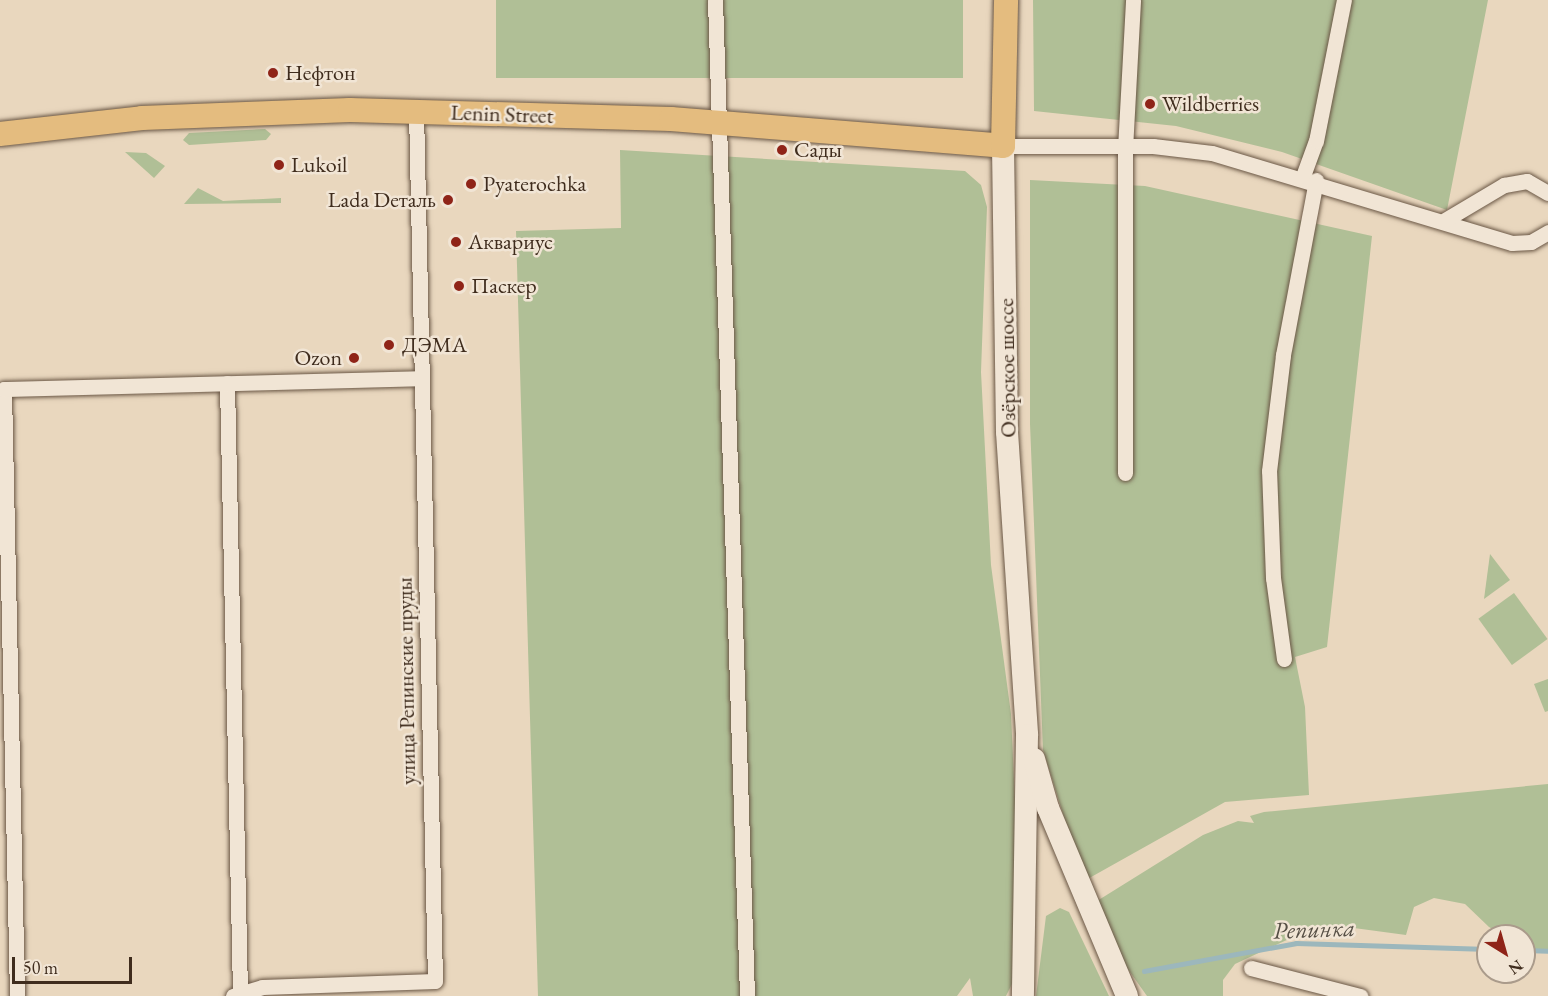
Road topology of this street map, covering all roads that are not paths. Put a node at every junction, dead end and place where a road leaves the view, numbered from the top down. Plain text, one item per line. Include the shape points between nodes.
1 (715, 0) edge
2 (1006, 0) edge
3 (1133, 0) edge
4 (1344, 0) edge
5 (416, 112) junction
6 (719, 122) junction
7 (0, 134) edge
8 (1003, 146) junction
9 (1125, 149) junction
10 (1309, 178) junction
11 (1548, 193) edge
12 (1445, 220) junction
13 (1548, 232) edge
14 (421, 378) junction
15 (227, 383) junction
16 (1125, 473) dead end
17 (3, 565) edge
18 (1284, 659) dead end
19 (1027, 735) junction
20 (1251, 968) dead end
21 (237, 994) edge
22 (17, 996) edge
23 (747, 996) edge
24 (1023, 996) edge
25 (1127, 996) edge
26 (1360, 996) edge

1 - 6 street
2 - 8 main road, Озёрское шоссе
3 - 9 street
4 - 10 street
5 - 6 main road, Lenin Street
5 - 7 main road, Lenin Street via 142,118
5 - 14 street
6 - 8 main road, Lenin Street
6 - 23 street
8 - 9 street
8 - 19 main road, Озёрское шоссе via 1007,432
9 - 10 street via 1153,146 1212,153
9 - 16 street
10 - 12 street
10 - 18 street via 1269,471 1273,578
11 - 12 street via 1527,181 1504,185
12 - 13 street via 1512,243 1531,242
14 - 15 street
14 - 21 street, улица Репинские пруды via 435,981 262,987
15 - 17 street via 4,389
15 - 21 street, улица Репинские пруды
17 - 22 street
19 - 24 main road
19 - 25 main road via 1048,808
20 - 26 street

